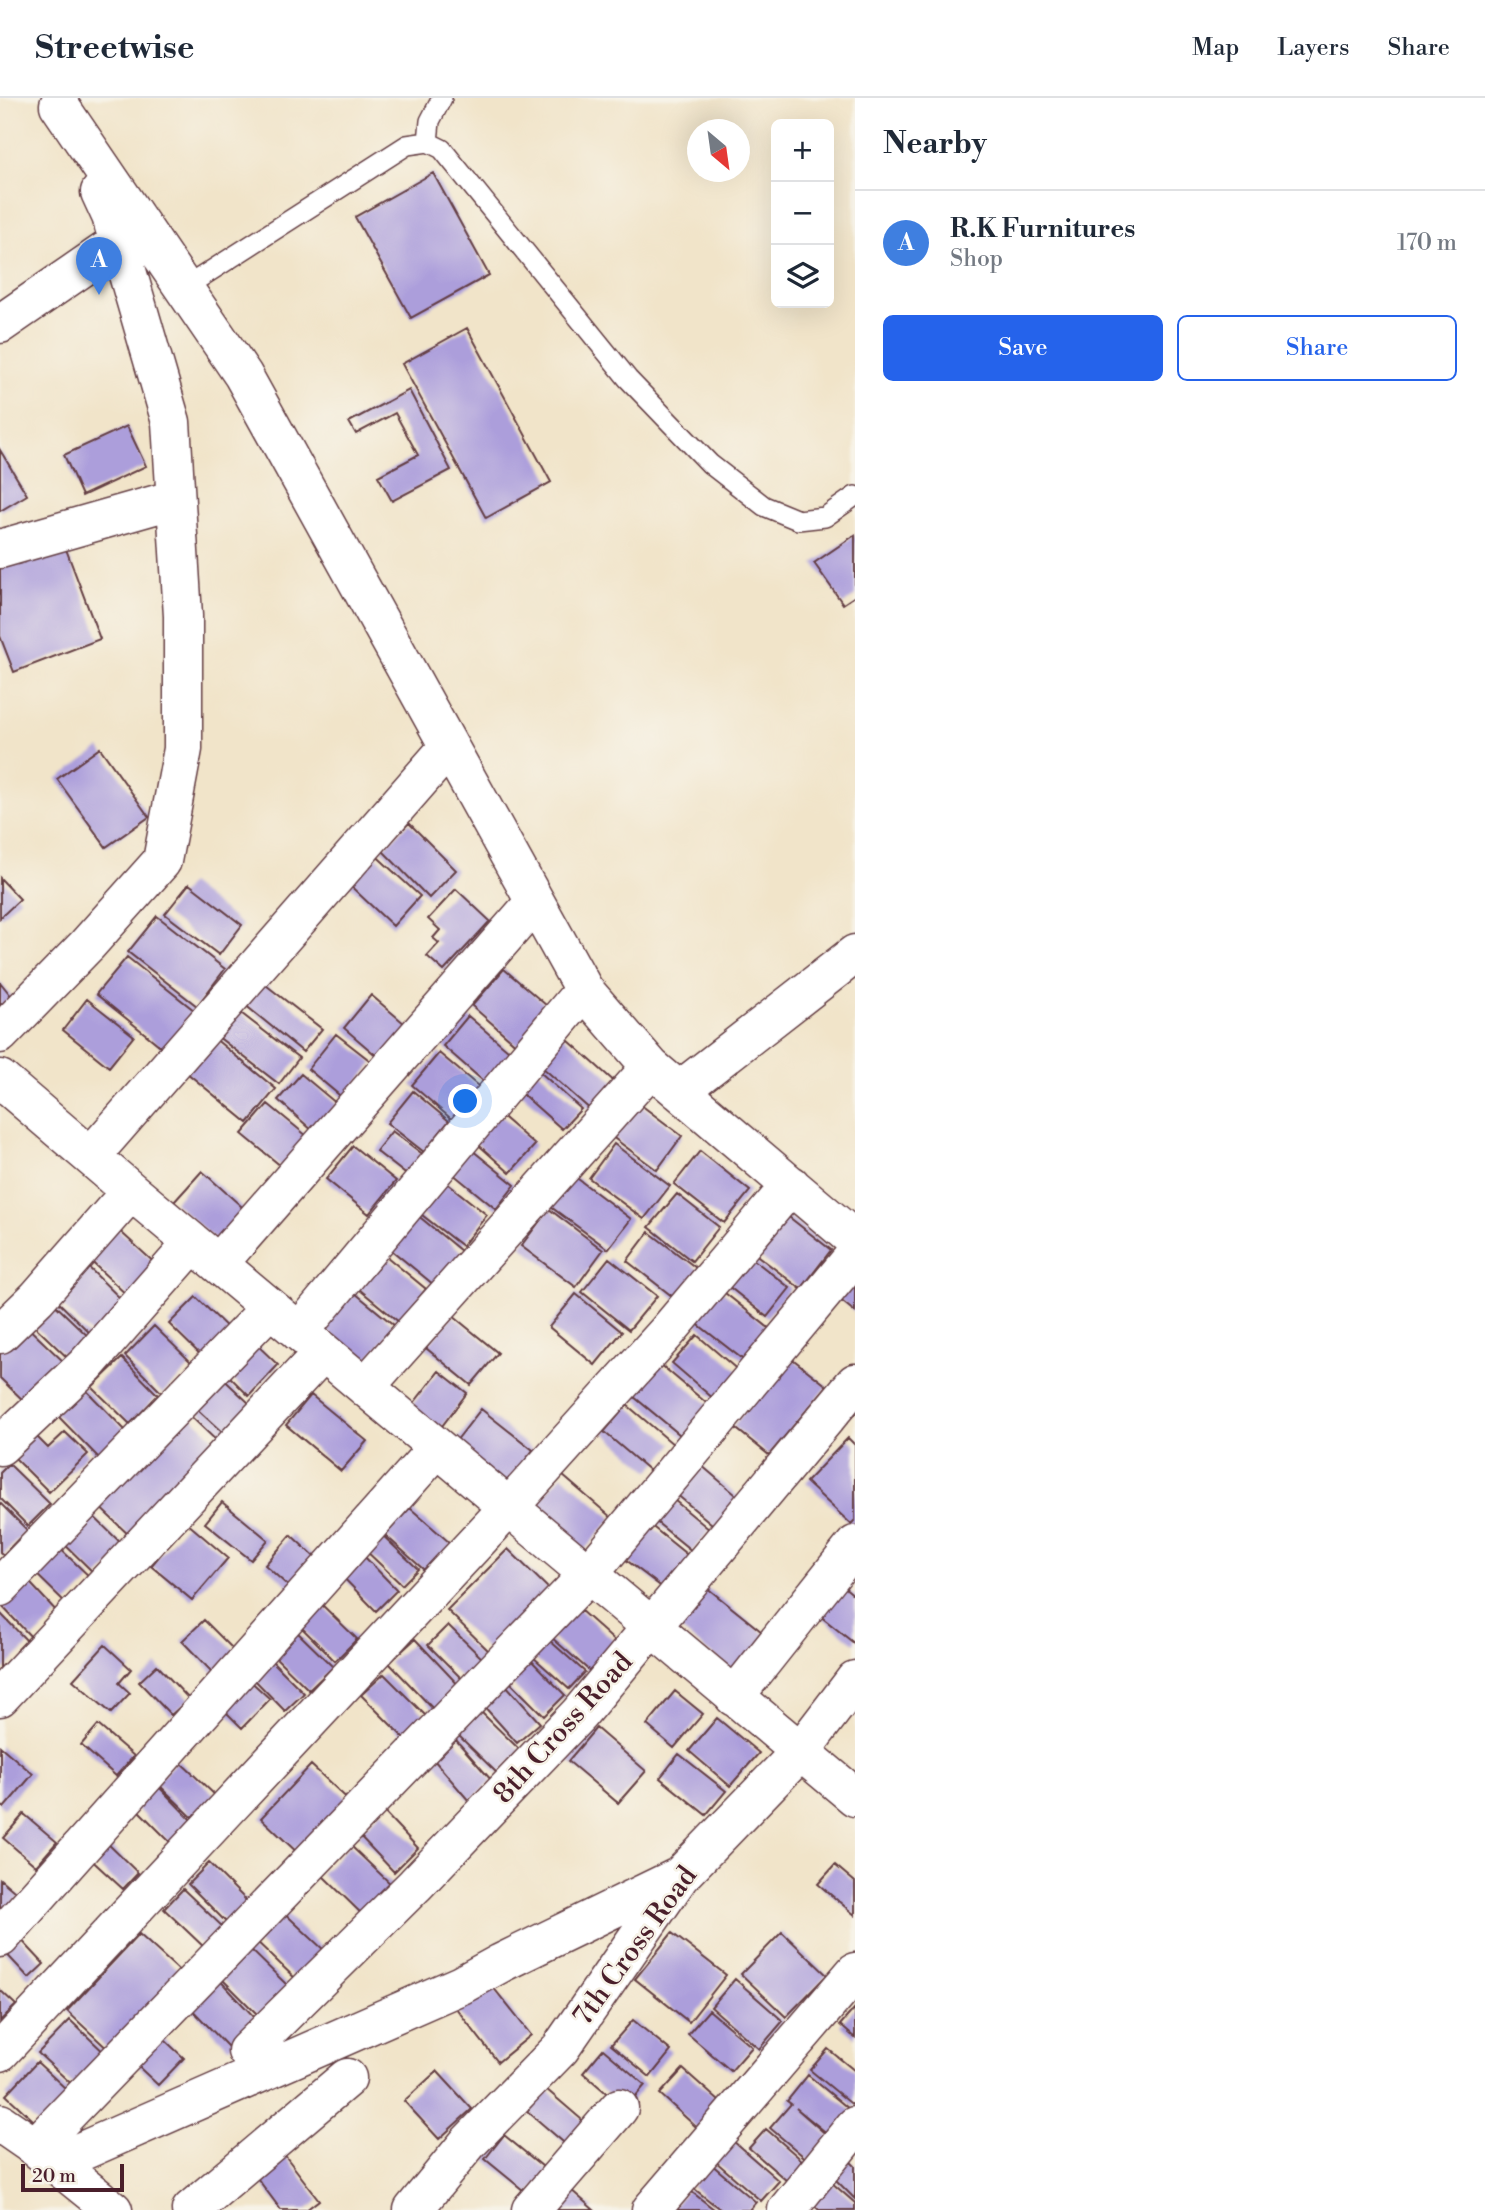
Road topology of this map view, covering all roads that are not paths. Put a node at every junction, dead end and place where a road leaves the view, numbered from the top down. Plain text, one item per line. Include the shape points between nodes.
1 (442, 98) edge
2 (57, 102) edge
3 (428, 142) junction
4 (119, 242) junction
5 (184, 288) junction
6 (0, 324) edge
7 (855, 496) edge
8 (175, 499) junction
9 (0, 549) edge
10 (448, 748) junction
11 (534, 903) junction
12 (855, 954) edge
13 (584, 990) junction
14 (0, 1034) edge
15 (0, 1079) edge
16 (665, 1079) junction
17 (91, 1156) junction
18 (791, 1185) junction
19 (131, 1191) junction
20 (855, 1240) edge
21 (206, 1254) junction
22 (855, 1255) edge
23 (297, 1331) junction
24 (0, 1334) edge
25 (855, 1382) edge
26 (365, 1387) junction
27 (0, 1447) edge
28 (437, 1448) junction
29 (509, 1507) junction
30 (855, 1545) edge
31 (589, 1575) junction
32 (0, 1587) edge
33 (651, 1627) junction
34 (855, 1680) edge
35 (0, 1697) edge
36 (734, 1697) junction
37 (800, 1752) junction
38 (855, 1797) edge
39 (680, 1876) junction
40 (0, 1938) edge
41 (855, 1972) edge
42 (247, 2051) dead end
43 (0, 2052) edge
44 (347, 2078) dead end
45 (620, 2108) dead end
46 (0, 2123) edge
47 (855, 2126) edge
48 (45, 2155) junction
49 (113, 2210) edge
50 (191, 2210) edge
51 (413, 2210) edge
52 (531, 2210) edge
53 (651, 2210) edge
54 (787, 2210) edge

1 - 3 lane via 430,121
2 - 4 street
2 - 5 street
3 - 5 lane via 407,145
3 - 7 lane via 442,149 628,379 710,464 764,506 798,520 825,517
4 - 6 street
4 - 8 street via 171,422
5 - 10 street via 243,375
8 - 9 street
8 - 14 street via 183,616 183,749 162,862
10 - 11 street
10 - 17 street
11 - 13 street
11 - 21 street
12 - 16 street
13 - 16 street
13 - 23 street
15 - 17 street
16 - 18 street
16 - 26 street
17 - 19 street
18 - 20 street
18 - 29 street via 667,1332
19 - 21 street
19 - 24 street
21 - 23 street
21 - 27 street
22 - 31 street
23 - 26 street
23 - 32 street
23 - 35 street
25 - 33 street, 8th Cross Road
26 - 28 street
28 - 29 street
28 - 40 street
29 - 31 street
29 - 43 street
30 - 36 street
31 - 33 street
31 - 48 street
33 - 36 street
33 - 42 street, 8th Cross Road via 579,1714
34 - 37 street, 7th Cross Road
36 - 37 street
37 - 38 street
37 - 39 street, 7th Cross Road
39 - 48 street via 461,1985
39 - 51 street, 7th Cross Road via 560,2049 468,2143
41 - 53 street
44 - 50 street
45 - 52 street
46 - 48 street
47 - 54 street
48 - 49 street

